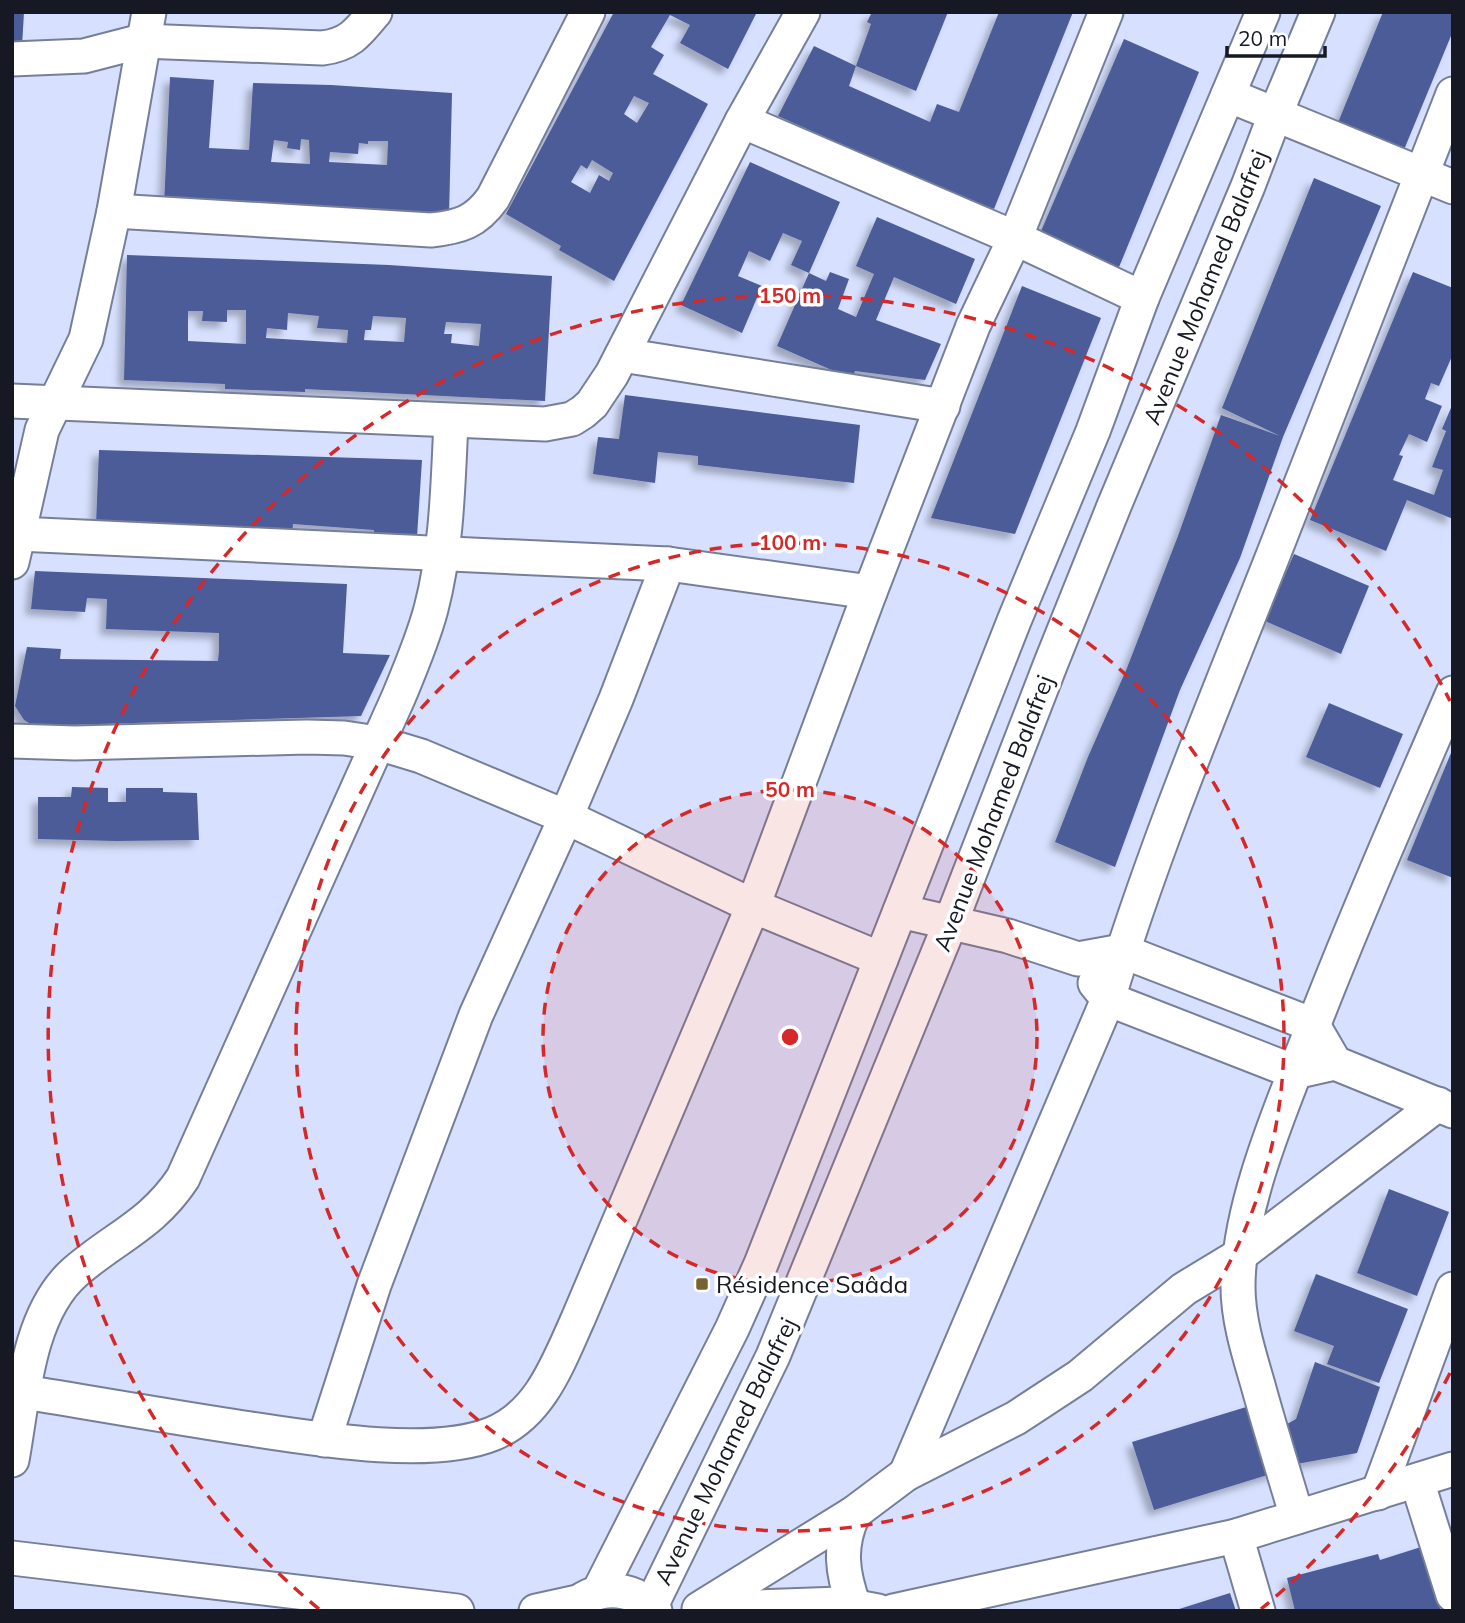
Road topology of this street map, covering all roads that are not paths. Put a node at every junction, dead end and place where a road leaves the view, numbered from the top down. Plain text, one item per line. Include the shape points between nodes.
1 (375, 12) edge
2 (588, 12) edge
3 (803, 12) edge
4 (1106, 12) edge
5 (1263, 12) edge
6 (1318, 12) edge
7 (146, 26) edge
8 (12, 59) edge
9 (1453, 94) edge
10 (1228, 95) junction
11 (1275, 115) junction
12 (742, 121) junction
13 (1422, 174) junction
14 (1453, 187) edge
15 (114, 211) junction
16 (1015, 238) junction
17 (1142, 298) junction
18 (622, 355) junction
19 (12, 401) edge
20 (53, 403) junction
21 (943, 406) junction
22 (451, 421) junction
23 (15, 548) edge
24 (441, 552) junction
25 (668, 564) junction
26 (870, 592) junction
27 (1453, 693) edge
28 (12, 740) edge
29 (378, 743) junction
30 (566, 817) junction
31 (753, 906) junction
32 (900, 911) junction
33 (950, 924) junction
34 (1122, 951) junction
35 (1078, 958) junction
36 (881, 959) junction
37 (1108, 999) junction
38 (1313, 1025) junction
39 (1335, 1063) junction
40 (1295, 1072) junction
41 (1445, 1107) edge
42 (1240, 1255) junction
43 (1453, 1289) edge
44 (24, 1392) junction
45 (324, 1440) junction
46 (12, 1460) edge
47 (1453, 1469) edge
48 (906, 1474) junction
49 (1417, 1481) junction
50 (1378, 1493) junction
51 (854, 1513) junction
52 (1297, 1517) junction
53 (1236, 1535) junction
54 (12, 1558) edge
55 (1453, 1595) edge
56 (582, 1601) edge
57 (671, 1609) edge
58 (866, 1609) edge
59 (910, 1609) edge
60 (457, 1611) edge
61 (536, 1611) edge
62 (1258, 1611) edge

1 - 7 street via 359,32 339,46 322,48
2 - 15 street via 493,198 477,217 465,223 431,230
3 - 12 street
4 - 16 street
5 - 10 street, Avenue Mohamed Balafrej
6 - 11 street, Avenue Mohamed Balafrej
7 - 8 street via 84,56
7 - 15 street
9 - 13 street
10 - 11 street
10 - 17 street, Avenue Mohamed Balafrej
11 - 13 street
11 - 33 street, Avenue Mohamed Balafrej via 1051,663
12 - 16 street
12 - 18 street
13 - 14 street
13 - 34 street
15 - 20 street via 86,339
16 - 17 street
16 - 21 street via 973,326
17 - 32 street, Avenue Mohamed Balafrej
18 - 21 street
18 - 22 street via 592,404 572,419 545,424
19 - 20 street
20 - 22 street
20 - 23 street via 41,430
21 - 26 street
22 - 24 street
23 - 24 street
24 - 25 street
24 - 29 street via 419,646
25 - 26 street
25 - 30 street
26 - 31 street
27 - 38 street
28 - 29 street via 75,743 307,737
29 - 30 street via 421,756
29 - 44 street via 183,1178 156,1213 92,1259 60,1289 37,1329
30 - 31 street
30 - 45 street via 476,1015 370,1297
31 - 36 street
31 - 45 street via 578,1319 537,1400 492,1434 461,1441 429,1445
32 - 33 street
32 - 36 street, Avenue Mohamed Balafrej
33 - 35 street
33 - 57 street, Avenue Mohamed Balafrej
34 - 35 street
34 - 37 street
34 - 38 street
35 - 37 street
36 - 56 street, Avenue Mohamed Balafrej via 737,1319
37 - 40 street
37 - 48 street
38 - 39 street
38 - 40 street
39 - 40 street
39 - 41 street
40 - 42 street via 1264,1158
41 - 42 street
42 - 48 street via 1184,1289 1070,1383 1016,1418
42 - 52 street via 1240,1315
43 - 50 street
44 - 45 street
44 - 46 street
47 - 49 street
48 - 51 street
49 - 50 street
49 - 55 street
50 - 52 street
51 - 57 street
51 - 58 street via 843,1544 843,1565 846,1585
52 - 53 street
53 - 59 street
53 - 62 street
54 - 60 street
56 - 57 street via 613,1590
56 - 61 street
57 - 58 street via 823,1604

